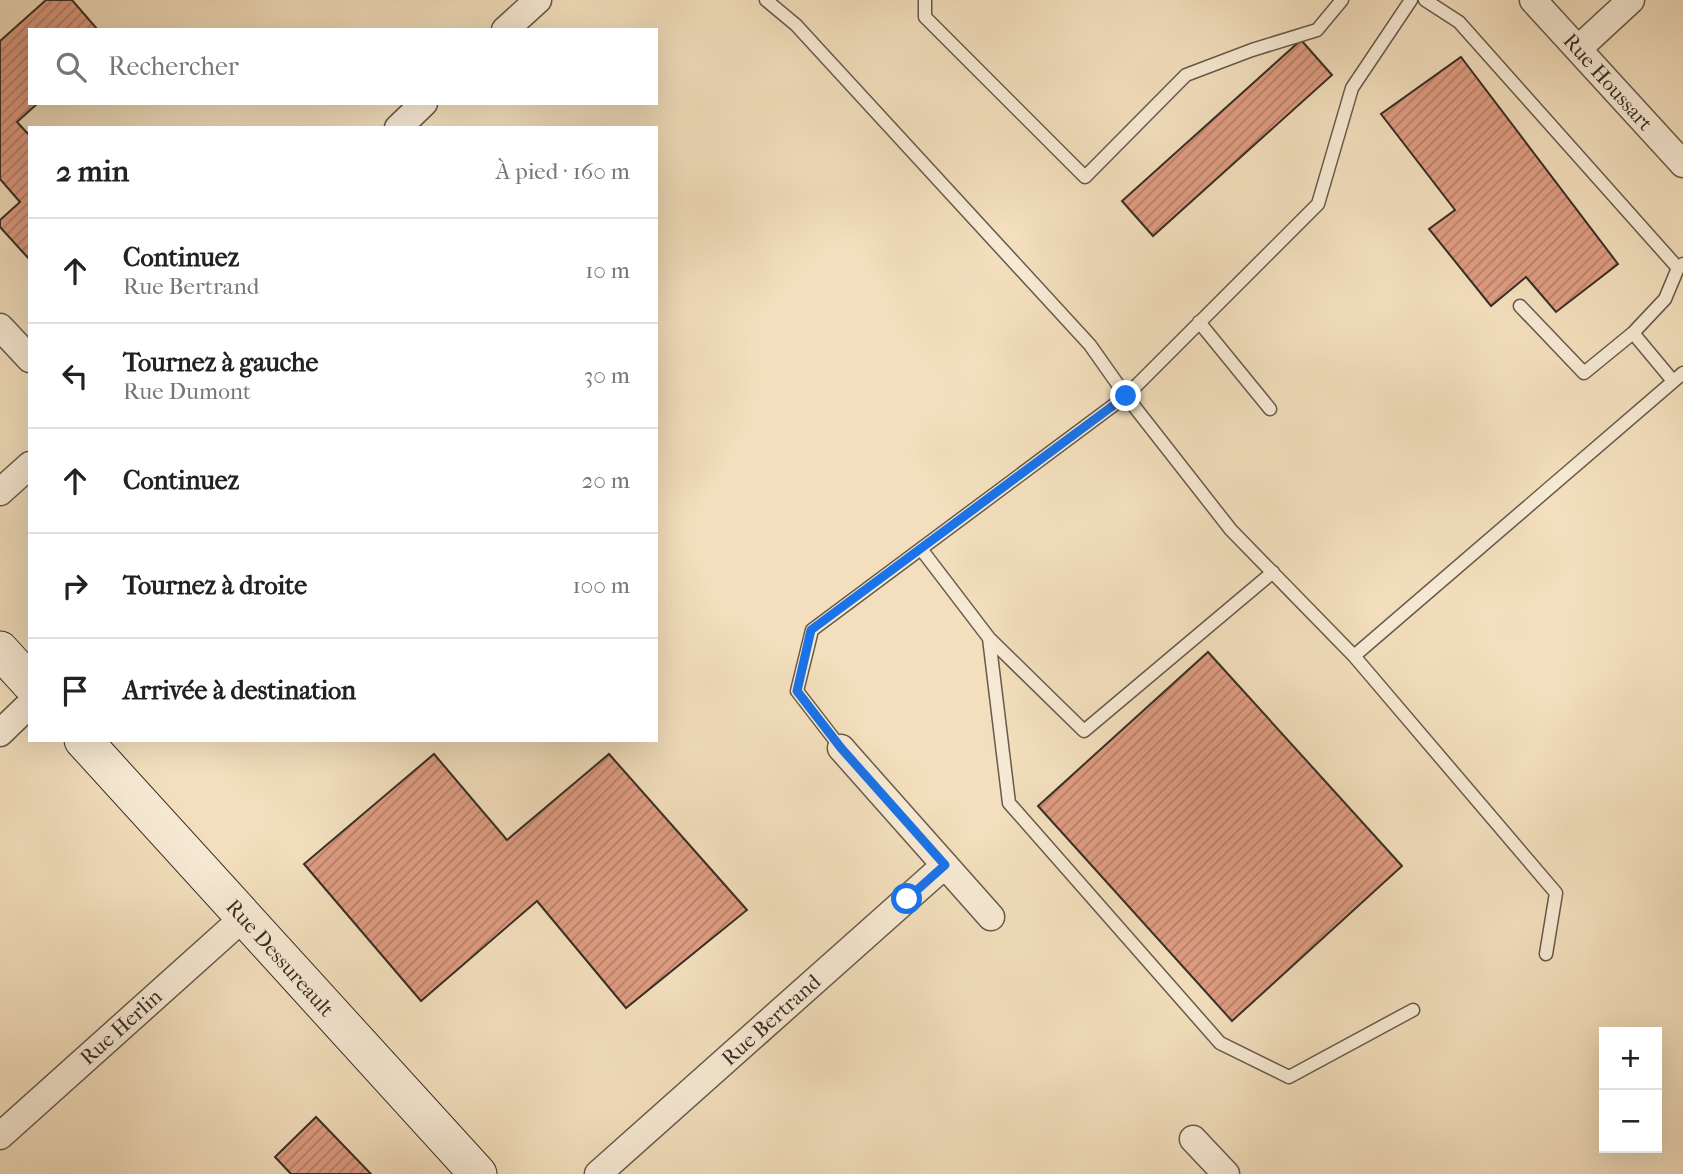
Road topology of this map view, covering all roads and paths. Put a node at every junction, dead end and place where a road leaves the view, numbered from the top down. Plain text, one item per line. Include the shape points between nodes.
1 (538, 0) edge
2 (766, 0) edge
3 (925, 0) edge
4 (1342, 0) edge
5 (1411, 0) edge
6 (1425, 0) edge
7 (1533, 0) edge
8 (1631, 0) edge
9 (507, 28) edge
10 (1578, 49) junction
11 (422, 105) edge
12 (400, 126) edge
13 (1683, 164) edge
14 (1681, 266) edge
15 (1520, 306) dead end
16 (1199, 322) junction
17 (0, 327) edge
18 (1633, 334) junction
19 (28, 357) edge
20 (1678, 377) edge
21 (1126, 396) junction
22 (1270, 409) dead end
23 (28, 467) edge
24 (0, 492) edge
25 (921, 548) junction
26 (1273, 572) junction
27 (989, 638) junction
28 (0, 650) edge
29 (1354, 656) junction
30 (28, 681) edge
31 (28, 706) edge
32 (0, 733) edge
33 (85, 742) edge
34 (841, 748) joint
35 (945, 865) junction
36 (991, 917) dead end
37 (243, 918) junction
38 (1546, 954) dead end
39 (1413, 1010) dead end
40 (0, 1136) edge
41 (1193, 1139) dead end
42 (478, 1174) edge
43 (598, 1174) edge
44 (1226, 1174) edge

1 - 9 street
2 - 21 lane via 796,25 1090,345
3 - 4 lane via 925,17 1085,177 1186,75 1317,30
5 - 16 lane via 1352,88 1318,204
6 - 14 lane via 1459,22
7 - 10 street, Rue Houssart
8 - 10 street
10 - 13 street, Rue Houssart
11 - 12 street
14 - 18 lane via 1665,299
15 - 18 lane via 1584,373
16 - 21 lane
16 - 22 lane
17 - 19 street
18 - 20 lane
20 - 29 lane
21 - 25 lane
21 - 26 lane via 1231,530
23 - 24 street
25 - 27 lane
25 - 34 lane via 811,630 797,691
26 - 27 lane via 1084,731
26 - 29 lane
27 - 39 lane via 1009,803 1220,1043 1289,1077
28 - 30 street
29 - 38 lane via 1556,893
31 - 32 street
33 - 37 street, Rue Dessureault
34 - 35 street
35 - 36 street
35 - 43 street, Rue Bertrand
37 - 40 street, Rue Herlin
37 - 42 street, Rue Dessureault
41 - 44 street

